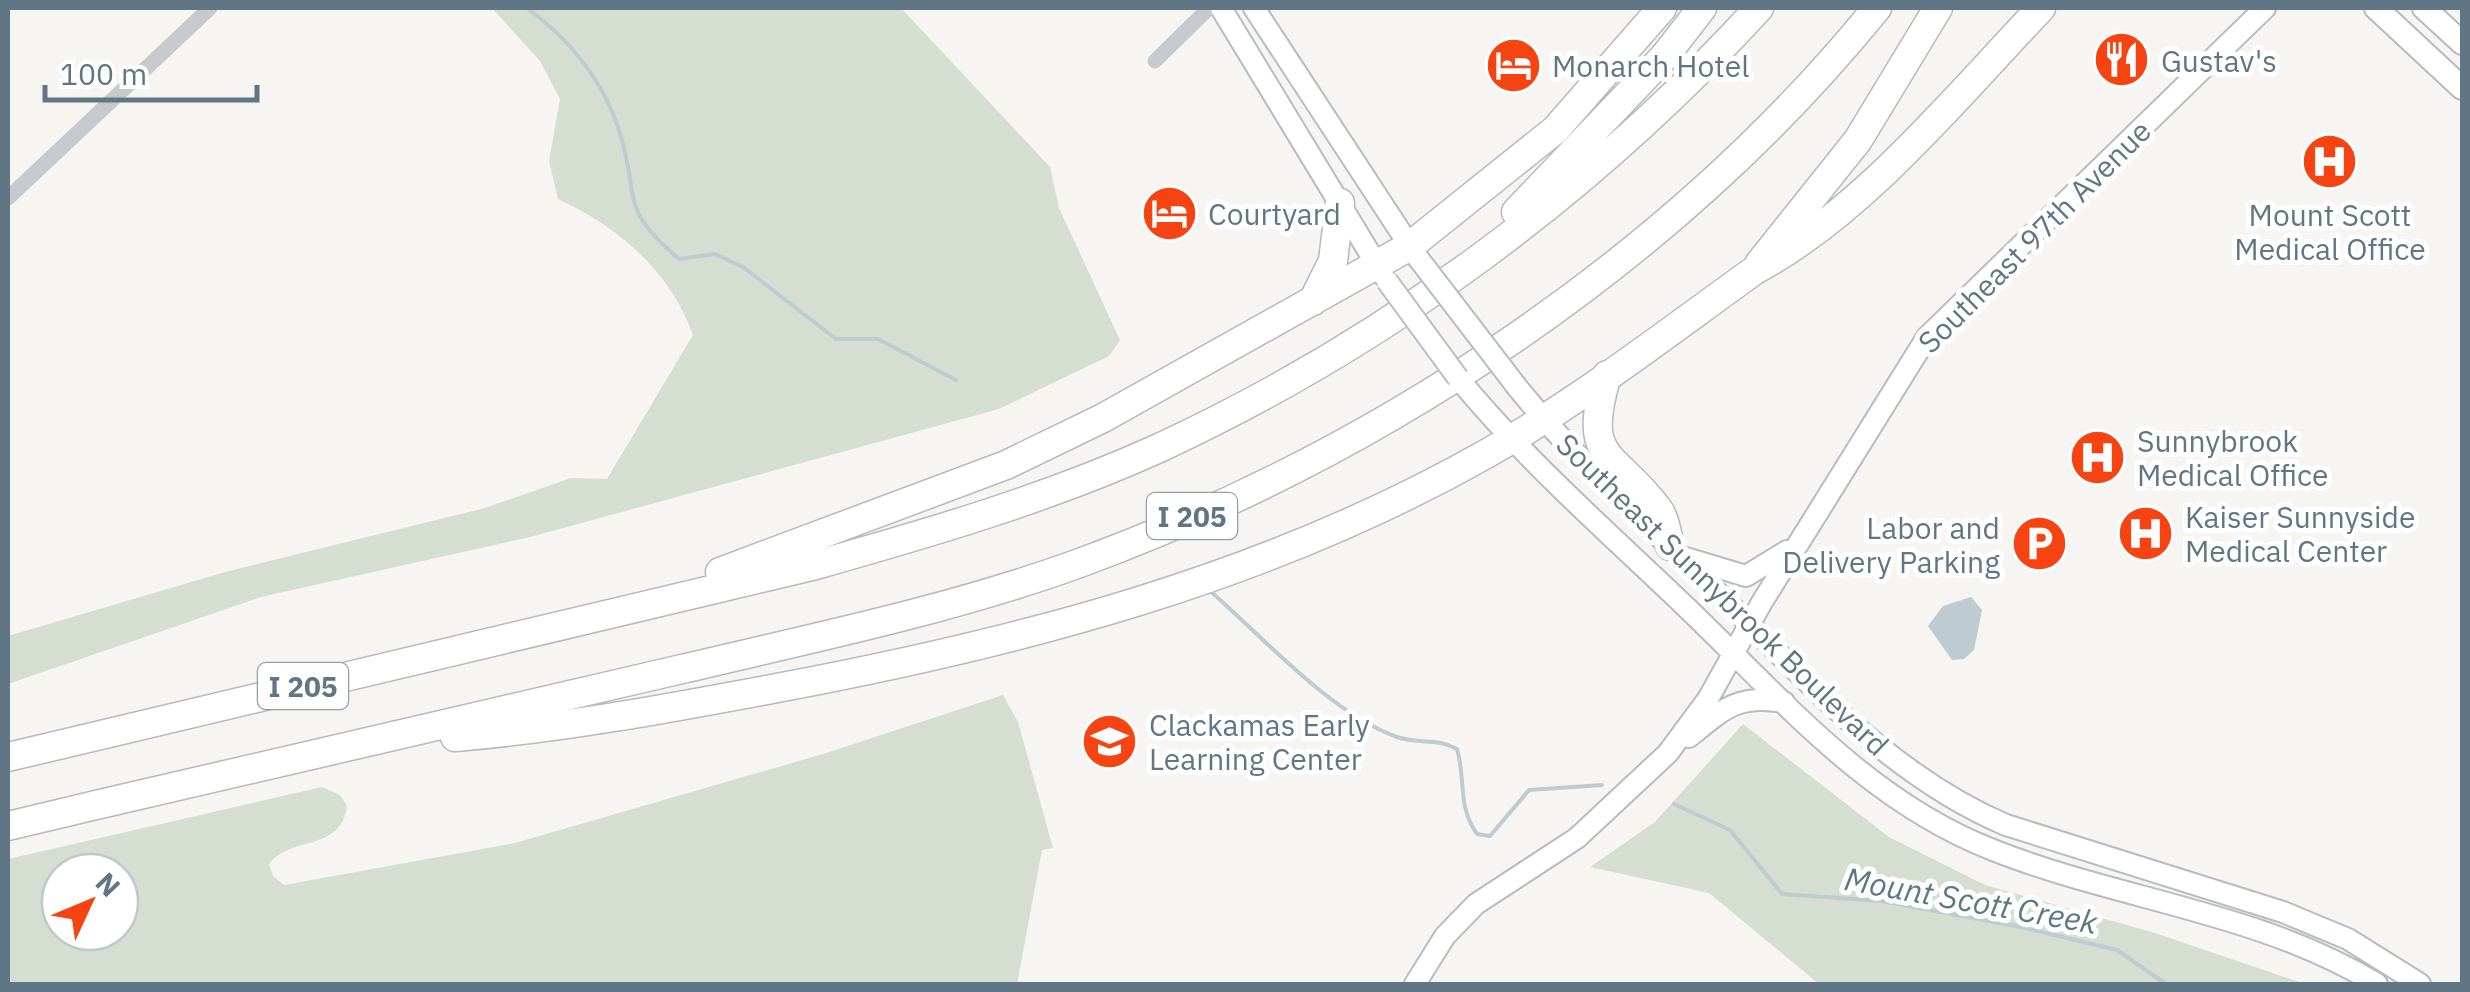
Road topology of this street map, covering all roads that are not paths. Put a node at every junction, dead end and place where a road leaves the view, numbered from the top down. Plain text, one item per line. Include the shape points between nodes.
1 (210, 8) edge
2 (1209, 8) edge
3 (1221, 8) edge
4 (1254, 8) edge
5 (1662, 8) edge
6 (1702, 8) edge
7 (1759, 8) edge
8 (1878, 8) edge
9 (1938, 8) edge
10 (2041, 8) edge
11 (2265, 8) edge
12 (2376, 8) edge
13 (2424, 8) edge
14 (2462, 43) edge
15 (1154, 60) dead end
16 (2462, 88) edge
17 (8, 198) edge
18 (1340, 203) junction
19 (1414, 252) junction
20 (1755, 270) junction
21 (1382, 273) junction
22 (1452, 278) junction
23 (1314, 301) junction
24 (1608, 375) junction
25 (1543, 418) junction
26 (1511, 439) junction
27 (1798, 544) junction
28 (1675, 551) junction
29 (599, 616) junction
30 (1750, 624) junction
31 (1734, 653) junction
32 (1784, 702) junction
33 (364, 745) junction
34 (1668, 753) junction
35 (8, 756) edge
36 (8, 826) edge
37 (2100, 883) junction
38 (2241, 898) junction
39 (1415, 984) edge
40 (2377, 984) edge
41 (2420, 984) edge

1 - 17 street
2 - 15 street
3 - 18 main road, Southeast Sunnybrook Boulevard
4 - 19 main road, Southeast Sunnybrook Boulevard
5 - 19 highway via 1555,130
6 - 22 highway via 1664,58
7 - 22 highway, I 205 via 1588,173
8 - 33 highway, I 205 via 1737,156 1616,261 1514,337 1292,470 1120,547 982,594
9 - 20 highway via 1858,140
10 - 20 highway via 1875,177 1789,252
11 - 27 main road, Southeast 97th Avenue via 1927,338
12 - 16 main road
13 - 14 main road
18 - 21 main road, Southeast Sunnybrook Boulevard
18 - 23 highway via 1333,261
19 - 21 highway
19 - 25 main road, Southeast Sunnybrook Boulevard, bridge
20 - 24 highway
21 - 23 highway
21 - 26 main road, Southeast Sunnybrook Boulevard, bridge
22 - 29 highway, I 205 via 1244,405 1058,489 812,566
23 - 29 highway via 1006,465
24 - 25 highway
24 - 28 highway via 1596,413 1599,442 1660,511
25 - 26 highway
25 - 28 main road, Southeast Sunnybrook Boulevard
26 - 31 main road, Southeast Sunnybrook Boulevard
26 - 33 highway via 1343,524 1083,620 861,672 563,728
27 - 28 main road via 1746,576
27 - 30 main road, Southeast 97th Avenue
28 - 30 main road, Southeast Sunnybrook Boulevard
29 - 35 highway, I 205
30 - 31 main road, Southeast 97th Avenue
30 - 38 main road, Southeast Sunnybrook Boulevard via 1871,741 1957,802 2028,833
31 - 32 main road, Southeast Sunnybrook Boulevard
31 - 34 main road, Southeast 97th Avenue
32 - 34 main road via 1735,703
32 - 37 main road, Southeast Sunnybrook Boulevard via 1853,769 1924,817 1993,850
33 - 36 highway, I 205
34 - 39 main road, Southeast 97th Avenue via 1570,843 1476,904 1445,936
37 - 38 main road via 2129,878 2228,908
37 - 40 main road, Southeast Sunnybrook Boulevard via 2289,940
38 - 41 main road, Southeast Sunnybrook Boulevard via 2348,939

